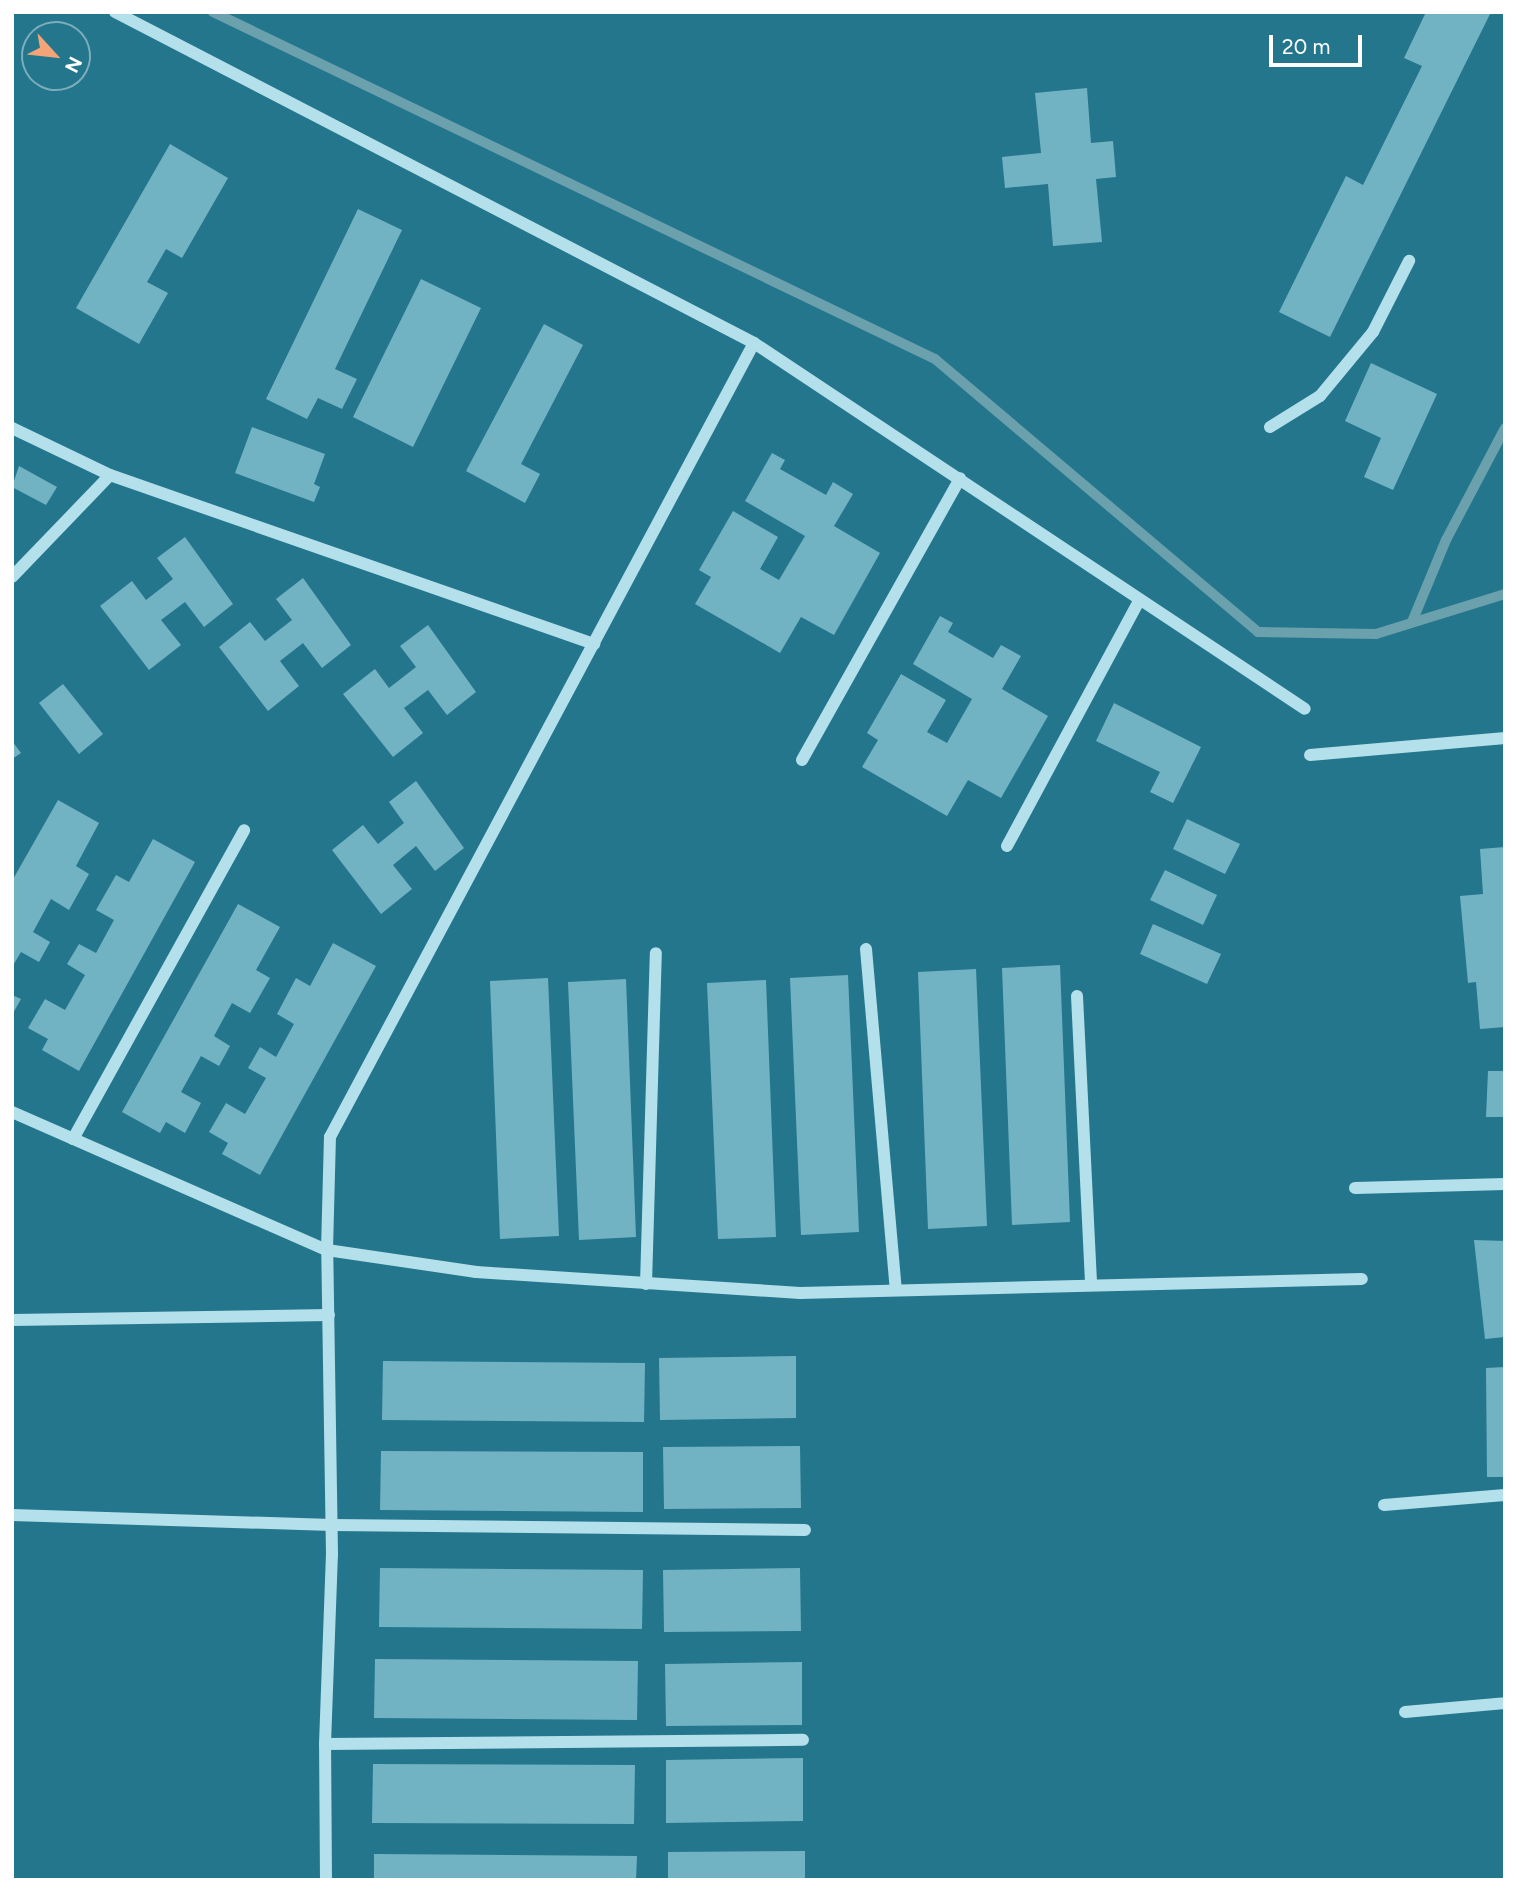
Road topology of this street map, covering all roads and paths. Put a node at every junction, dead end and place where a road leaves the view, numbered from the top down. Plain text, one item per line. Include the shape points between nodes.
1 (115, 12) edge
2 (1409, 261) dead end
3 (754, 343) junction
4 (1270, 427) dead end
5 (12, 428) edge
6 (110, 475) junction
7 (960, 478) junction
8 (12, 577) edge
9 (1139, 601) junction
10 (594, 644) junction
11 (1305, 709) dead end
12 (1505, 738) edge
13 (1310, 755) dead end
14 (802, 760) dead end
15 (244, 830) dead end
16 (1007, 846) dead end
17 (866, 950) dead end
18 (656, 953) dead end
19 (1077, 996) dead end
20 (12, 1112) edge
21 (74, 1139) junction
22 (1505, 1184) edge
23 (1355, 1188) dead end
24 (327, 1250) junction
25 (1362, 1279) dead end
26 (646, 1284) junction
27 (1091, 1285) junction
28 (896, 1290) junction
29 (329, 1315) junction
30 (12, 1320) edge
31 (1505, 1495) edge
32 (1384, 1505) dead end
33 (12, 1514) edge
34 (332, 1525) junction
35 (805, 1530) dead end
36 (1505, 1703) edge
37 (1405, 1712) dead end
38 (803, 1740) dead end
39 (325, 1744) junction
40 (326, 1880) edge

1 - 3 street
2 - 4 street via 1373,331 1320,396
3 - 7 street
3 - 10 street
5 - 6 street
6 - 8 street
6 - 10 street
7 - 9 street
7 - 14 street
9 - 11 street
9 - 16 street
10 - 24 street via 330,1137
12 - 13 street
15 - 21 street
17 - 28 street
18 - 26 street
19 - 27 street
20 - 21 street
21 - 24 street
22 - 23 street
24 - 26 street via 477,1272
24 - 29 street
25 - 27 street
26 - 28 street via 800,1293
27 - 28 street
29 - 30 street
29 - 34 street
31 - 32 street
33 - 34 street
34 - 35 street
34 - 39 street
36 - 37 street
38 - 39 street
39 - 40 street

